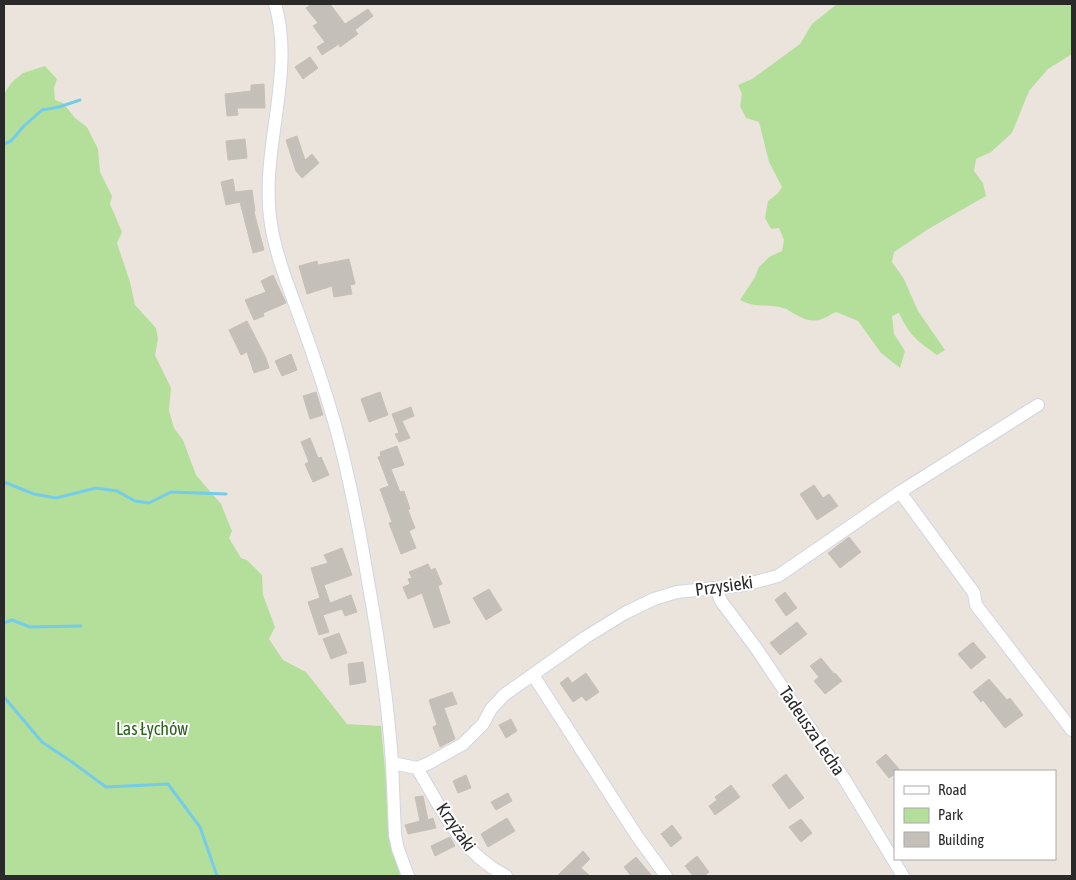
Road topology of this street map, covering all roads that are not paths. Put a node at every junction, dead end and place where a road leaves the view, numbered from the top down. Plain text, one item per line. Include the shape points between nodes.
1 (275, 4) edge
2 (1038, 405) dead end
3 (900, 492) junction
4 (716, 588) junction
5 (533, 675) junction
6 (1072, 730) edge
7 (392, 763) junction
8 (417, 768) junction
9 (408, 876) edge
10 (506, 876) edge
11 (666, 876) edge
12 (903, 876) edge

1 - 7 street via 282,42 269,171 271,226 286,279 319,370 347,470 377,633
2 - 3 street, Przysieki
3 - 4 street, Przysieki via 778,576
3 - 6 street via 974,593 976,605
4 - 5 street, Przysieki via 677,592 624,613
4 - 12 street, Tadeusza Lecha via 721,600 845,780
5 - 8 street, Przysieki via 504,695 483,724 463,744
5 - 11 street
7 - 8 street
7 - 9 street via 395,835
8 - 10 street, Krzyżaki via 462,843

